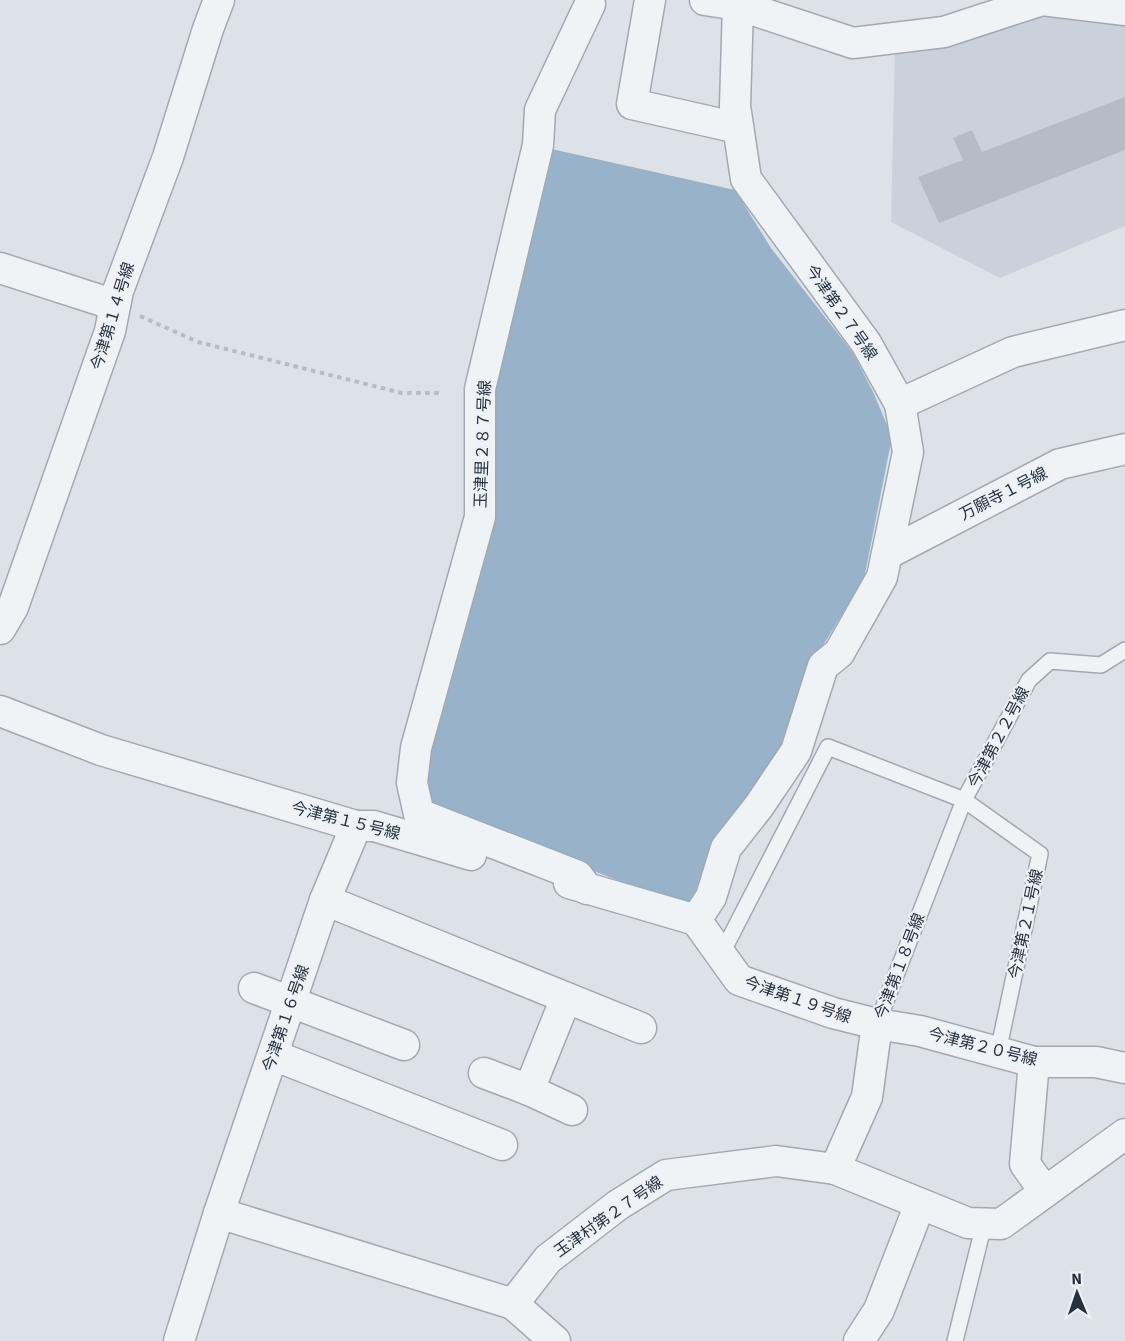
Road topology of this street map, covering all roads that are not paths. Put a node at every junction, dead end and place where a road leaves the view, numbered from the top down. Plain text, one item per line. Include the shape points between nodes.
1 (219, 0) edge
2 (650, 0) edge
3 (705, 0) edge
4 (586, 1) edge
5 (738, 5) junction
6 (1125, 10) edge
7 (738, 128) junction
8 (0, 268) edge
9 (115, 305) junction
10 (1125, 325) edge
11 (900, 404) junction
12 (1125, 449) edge
13 (887, 554) junction
14 (0, 629) edge
15 (1125, 650) edge
16 (0, 711) edge
17 (964, 800) junction
18 (356, 826) junction
19 (587, 889) junction
20 (325, 900) junction
21 (696, 920) junction
22 (721, 955) junction
23 (254, 988) dead end
24 (566, 998) junction
25 (291, 1001) junction
26 (877, 1024) junction
27 (641, 1028) dead end
28 (404, 1045) dead end
29 (998, 1052) junction
30 (273, 1054) junction
31 (1034, 1062) junction
32 (1125, 1068) edge
33 (484, 1073) dead end
34 (529, 1090) junction
35 (572, 1110) dead end
36 (1125, 1134) edge
37 (502, 1145) dead end
38 (835, 1169) junction
39 (1046, 1192) junction
40 (920, 1204) junction
41 (219, 1213) junction
42 (984, 1224) junction
43 (513, 1304) junction
44 (179, 1341) edge
45 (555, 1341) edge
46 (859, 1341) edge
47 (955, 1341) edge

1 - 9 street, 今津第１４号線
2 - 7 street via 632,104
3 - 5 street
4 - 19 street, 玉津里２８７号線 via 540,110 538,145 480,389 480,517 416,748 412,783 418,814 578,876
5 - 6 street via 853,43 944,32 1042,0
5 - 7 street, 今津第２７号線
7 - 11 street, 今津第２７号線 via 746,179 866,343
8 - 9 street
9 - 14 street, 今津第１４号線 via 110,331 13,607
10 - 11 street via 1013,352
11 - 13 street, 今津第２７号線 via 909,452
12 - 13 street, 万願寺１号線 via 1060,464
13 - 21 street, 今津第２７号線 via 882,577 846,659 824,666 796,751 726,848 711,897
15 - 17 lane, 今津第２２号線 via 1101,665 1050,662 1029,680
16 - 18 street, 今津第１５号線 via 101,750
17 - 22 lane, 今津第２１号線 via 828,747
17 - 26 lane, 今津第１８号線
17 - 29 lane, 今津第２１号線 via 1040,854
18 - 19 street, 今津第１５号線 via 374,826
18 - 20 street, 今津第１６号線
19 - 21 street, 今津第１５号線
20 - 24 street
20 - 25 street, 今津第１６号線
21 - 22 street, 今津第１９号線
22 - 26 street, 今津第１９号線 via 739,980
23 - 25 street
24 - 27 street
24 - 34 street
25 - 28 street
25 - 30 street, 今津第１６号線
26 - 29 street, 今津第２０号線
26 - 38 street, 今津第１８号線 via 867,1097
29 - 31 street, 今津第２０号線
30 - 37 street
30 - 41 street, 今津第１６号線
31 - 32 street, 今津第２０号線 via 1096,1062
31 - 39 street via 1025,1164
33 - 34 street
34 - 35 street
36 - 39 street, 玉津村第２７号線
38 - 40 street, 玉津村第２７号線
38 - 43 street, 玉津村第２７号線 via 776,1161 666,1175 618,1205 548,1259
39 - 42 street, 玉津村第２７号線 via 1001,1224
40 - 42 street, 玉津村第２７号線 via 968,1224
40 - 46 street via 879,1310
41 - 43 street
41 - 44 street
42 - 47 lane
43 - 45 street

